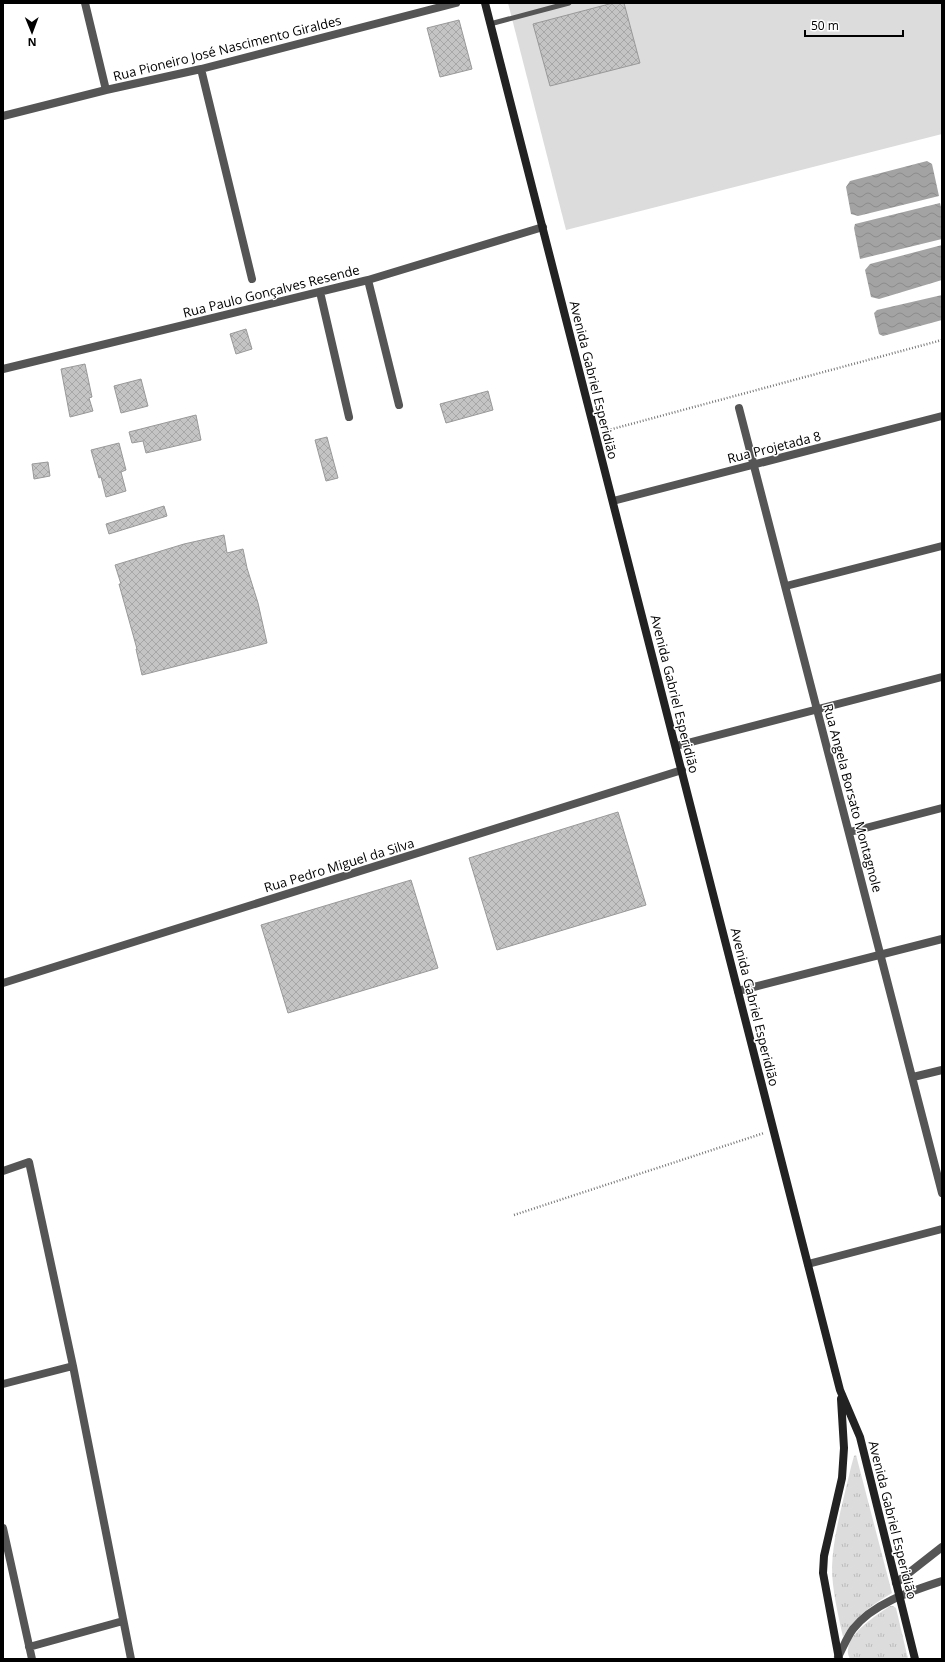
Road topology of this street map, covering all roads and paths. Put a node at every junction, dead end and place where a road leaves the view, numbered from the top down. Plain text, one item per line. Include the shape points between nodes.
1 (85, 3) edge
2 (456, 3) edge
3 (485, 3) edge
4 (569, 3) edge
5 (490, 24) junction
6 (201, 69) junction
7 (106, 90) junction
8 (3, 116) edge
9 (543, 227) junction
10 (252, 279) dead end
11 (368, 280) junction
12 (320, 292) junction
13 (942, 340) edge
14 (3, 369) edge
15 (398, 405) dead end
16 (739, 408) dead end
17 (942, 416) edge
18 (349, 417) dead end
19 (596, 434) junction
20 (754, 465) junction
21 (613, 501) junction
22 (942, 546) edge
23 (786, 586) junction
24 (942, 677) edge
25 (817, 709) junction
26 (676, 746) junction
27 (682, 770) junction
28 (942, 808) edge
29 (850, 832) junction
30 (942, 939) edge
31 (881, 955) junction
32 (3, 983) edge
33 (738, 991) junction
34 (942, 1070) edge
35 (913, 1078) junction
36 (774, 1129) junction
37 (3, 1171) edge
38 (942, 1193) edge
39 (514, 1215) dead end
40 (942, 1229) edge
41 (808, 1264) junction
42 (73, 1366) junction
43 (3, 1384) edge
44 (840, 1390) junction
45 (3, 1528) edge
46 (942, 1547) edge
47 (942, 1581) edge
48 (896, 1583) junction
49 (899, 1595) junction
50 (123, 1621) junction
51 (30, 1646) junction
52 (838, 1658) edge
53 (32, 1659) edge
54 (131, 1659) edge
55 (915, 1659) edge

1 - 7 street
2 - 6 street, Rua Pioneiro José Nascimento Giraldes
3 - 5 main road, Avenida Gabriel Esperidião
4 - 5 lane
5 - 9 main road, Avenida Gabriel Esperidião
6 - 7 street, Rua Pioneiro José Nascimento Giraldes
6 - 10 street
7 - 8 street, Rua Pioneiro José Nascimento Giraldes
9 - 11 street, Rua Paulo Gonçalves Resende
9 - 19 main road, Avenida Gabriel Esperidião
11 - 12 street, Rua Paulo Gonçalves Resende
11 - 15 street
12 - 14 street, Rua Paulo Gonçalves Resende
12 - 18 street
13 - 19 path
16 - 20 street, Rua Angela Borsato Montagnole
17 - 20 street, Rua Projetada 8
19 - 21 main road, Avenida Gabriel Esperidião
20 - 21 street, Rua Projetada 8
20 - 23 street, Rua Angela Borsato Montagnole
21 - 26 main road, Avenida Gabriel Esperidião
22 - 23 street
23 - 25 street, Rua Angela Borsato Montagnole
24 - 25 street
25 - 26 street
25 - 29 street, Rua Angela Borsato Montagnole
26 - 27 main road, Avenida Gabriel Esperidião
27 - 32 street, Rua Pedro Miguel da Silva
27 - 33 main road, Avenida Gabriel Esperidião
28 - 29 street
29 - 31 street, Rua Angela Borsato Montagnole
30 - 31 street
31 - 33 street
31 - 35 street, Rua Angela Borsato Montagnole
33 - 36 main road, Avenida Gabriel Esperidião
34 - 35 street
35 - 38 street, Rua Angela Borsato Montagnole
36 - 39 path
36 - 41 main road, Avenida Gabriel Esperidião
37 - 42 street via 29,1162
40 - 41 street
41 - 44 main road, Avenida Gabriel Esperidião
42 - 43 street
42 - 50 street
44 - 48 main road, Avenida Gabriel Esperidião via 860,1437
44 - 52 main road, Avenida Gabriel Esperidião via 844,1448 842,1478 824,1556 823,1573
45 - 51 street
46 - 48 street
47 - 49 street
48 - 49 main road, Avenida Gabriel Esperidião
49 - 52 street via 866,1616 852,1629
49 - 55 main road, Avenida Gabriel Esperidião
50 - 51 street
50 - 54 street
51 - 53 street

